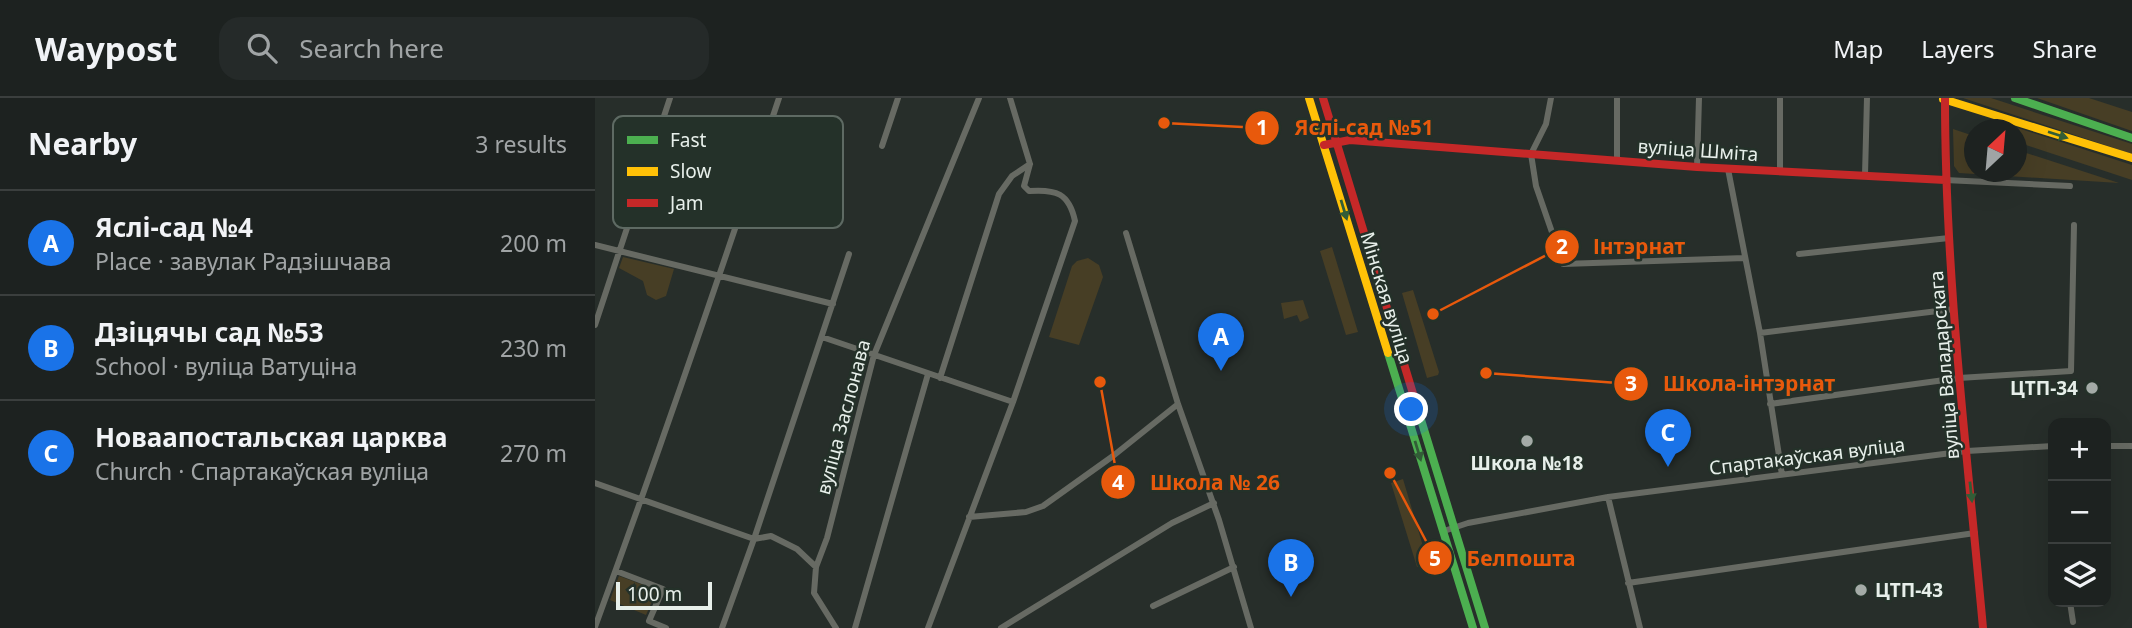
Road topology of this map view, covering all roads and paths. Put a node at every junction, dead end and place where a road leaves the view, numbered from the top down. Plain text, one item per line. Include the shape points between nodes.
1 (670, 98) edge
2 (779, 98) edge
3 (898, 98) edge
4 (979, 98) edge
5 (1010, 98) edge
6 (1309, 98) edge
7 (1323, 98) edge
8 (1551, 98) edge
9 (1617, 98) edge
10 (1699, 98) edge
11 (1780, 98) edge
12 (1867, 98) edge
13 (2015, 98) edge
14 (1944, 99) edge
15 (664, 116) edge
16 (773, 116) edge
17 (2132, 138) edge
18 (1336, 141) junction
19 (1324, 145) junction
20 (882, 146) dead end
21 (1531, 154) junction
22 (2132, 158) edge
23 (1617, 160) junction
24 (1030, 164) junction
25 (1697, 167) junction
26 (1728, 169) junction
27 (1780, 172) junction
28 (1865, 175) junction
29 (1945, 180) junction
30 (2070, 186) dead end
31 (2074, 225) dead end
32 (627, 228) edge
33 (736, 228) edge
34 (1125, 233) dead end
35 (1949, 238) junction
36 (595, 245) edge
37 (619, 251) junction
38 (849, 254) dead end
39 (1799, 254) dead end
40 (1745, 258) junction
41 (720, 275) junction
42 (832, 304) junction
43 (1954, 309) junction
44 (595, 325) edge
45 (1760, 333) junction
46 (822, 337) junction
47 (874, 355) junction
48 (928, 374) junction
49 (1959, 377) junction
50 (940, 378) junction
51 (1013, 402) junction
52 (1178, 404) junction
53 (1770, 404) junction
54 (2111, 446) edge
55 (2132, 446) edge
56 (2048, 448) edge
57 (1967, 451) junction
58 (1782, 475) junction
59 (595, 483) edge
60 (1608, 497) junction
61 (642, 499) junction
62 (1214, 503) junction
63 (969, 517) junction
64 (1455, 528) junction
65 (1444, 531) junction
66 (1975, 533) junction
67 (754, 539) junction
68 (816, 567) junction
69 (1234, 567) junction
70 (616, 571) junction
71 (1628, 583) junction
72 (1153, 606) dead end
73 (2071, 607) edge
74 (2073, 622) dead end
75 (595, 627) edge
76 (666, 628) edge
77 (722, 628) edge
78 (836, 628) edge
79 (855, 628) edge
80 (928, 628) edge
81 (1001, 628) edge
82 (1251, 628) edge
83 (1473, 628) edge
84 (1485, 628) edge
85 (1640, 628) edge
86 (1983, 628) edge

1 - 15 street
2 - 16 street
3 - 20 street
4 - 47 street, вуліца Заслонава
5 - 24 street
6 - 19 main road, Мінская вуліца
7 - 18 main road, Мінская вуліца
8 - 21 street via 1546,124
9 - 23 street
10 - 25 street
11 - 27 street
12 - 28 street
13 - 17 main road
14 -> 22 main road
14 - 29 main road, вуліца Валадарскага
18 - 19 main road, вуліца Шміта
18 - 21 main road, вуліца Шміта
18 - 64 main road, Мінская вуліца
19 -> 65 main road, Мінская вуліца
21 - 23 main road, вуліца Шміта
21 - 40 street via 1563,264
23 - 25 main road, вуліца Шміта
24 - 50 street via 1012,176 999,194
24 - 51 street via 1024,186 1029,191 1060,194 1073,208 1075,221
25 - 26 main road, вуліца Шміта
26 - 27 main road, вуліца Шміта
26 - 40 street
27 - 28 main road, вуліца Шміта
28 - 29 main road, вуліца Шміта
29 - 30 street, вуліца Шміта
29 - 35 main road, вуліца Валадарскага
31 - 49 street via 2071,371
32 - 37 street
33 - 41 street
34 - 52 street
35 - 39 street
35 - 43 main road, вуліца Валадарскага
36 - 37 street
37 - 41 street
37 - 44 street
38 - 42 street
40 - 45 street
41 - 42 street
41 - 61 street
42 - 46 street
43 - 45 street
43 - 49 main road, вуліца Валадарскага
45 - 53 street
46 - 47 street
46 - 67 street
47 - 48 street
47 - 68 street, вуліца Заслонава
48 - 50 street
48 - 79 street
49 - 53 street
49 - 57 main road, вуліца Валадарскага
50 - 51 street
51 - 63 street
52 - 62 street
52 - 63 street via 1043,506
53 - 58 street
54 - 55 street
56 - 57 street, Спартакаўская вуліца
57 - 58 street, Спартакаўская вуліца
57 -> 66 main road, вуліца Валадарскага
58 - 60 street, Спартакаўская вуліца
59 - 61 street
60 - 64 street, Спартакаўская вуліца
60 - 71 street
61 - 67 street
61 - 70 street
62 - 69 street
62 - 81 street via 1172,523
63 - 80 street
64 - 65 street, Спартакаўская вуліца
64 - 84 main road, Мінская вуліца
65 - 83 main road, Мінская вуліца
66 - 71 street
66 - 86 main road, вуліца Валадарскага
67 - 68 street via 771,536 797,549
67 - 77 street
68 - 78 street, вуліца Заслонава via 814,593
69 - 72 street
69 - 82 street
70 - 75 street
70 - 76 street via 663,589 649,621
71 - 85 street
73 - 74 street

